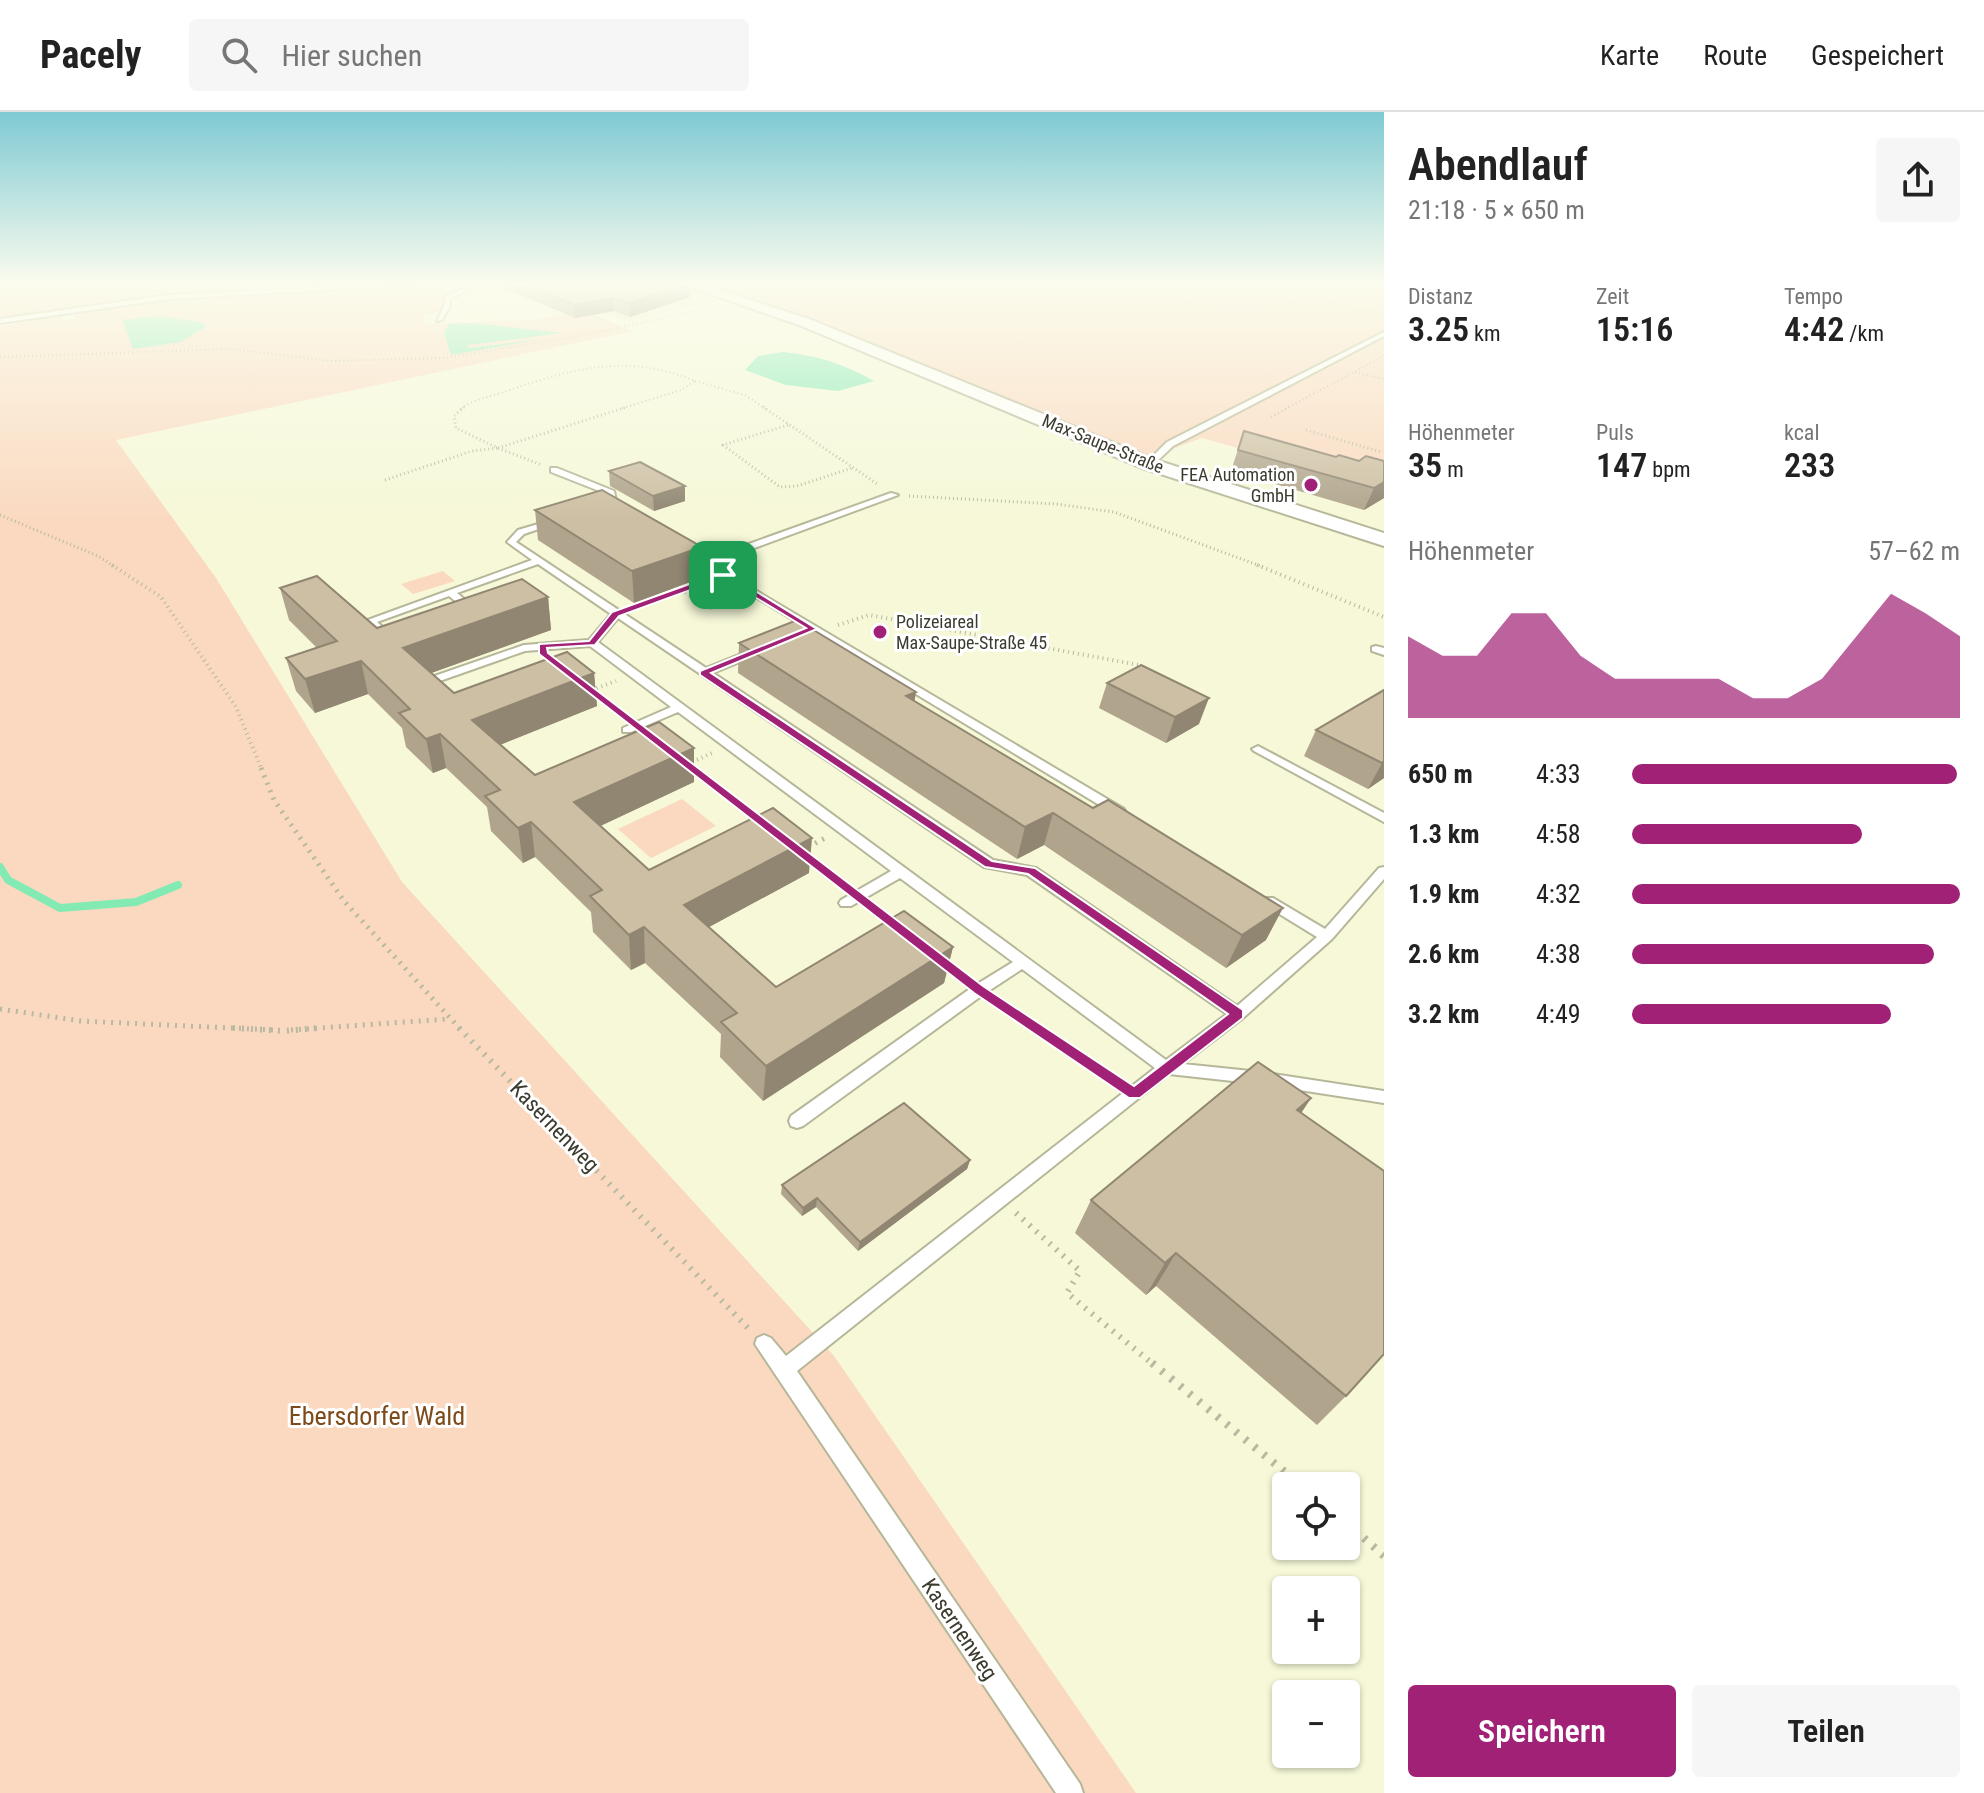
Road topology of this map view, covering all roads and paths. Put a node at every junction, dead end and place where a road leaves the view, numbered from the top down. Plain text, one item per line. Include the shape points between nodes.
1 (905, 363) edge
2 (1327, 363) edge
3 (1370, 363) edge
4 (1354, 372) junction
5 (1384, 379) edge
6 (695, 381) junction
7 (1271, 417) dead end
8 (789, 425) junction
9 (1306, 430) dead end
10 (498, 448) junction
11 (1382, 450) edge
12 (1369, 458) edge
13 (1149, 464) junction
14 (853, 467) junction
15 (554, 470) joint
16 (385, 480) dead end
17 (894, 495) junction
18 (608, 506) junction
19 (593, 510) edge
20 (621, 514) edge
21 (0, 515) edge
22 (564, 519) edge
23 (1384, 540) edge
24 (676, 547) edge
25 (539, 561) junction
26 (704, 563) junction
27 (723, 575) junction
28 (681, 590) junction
29 (451, 593) junction
30 (713, 609) dead end
31 (616, 614) junction
32 (1384, 617) edge
33 (850, 620) dead end
34 (469, 623) edge
35 (813, 629) junction
36 (799, 634) edge
37 (592, 643) junction
38 (771, 645) edge
39 (400, 648) edge
40 (1139, 665) edge
41 (704, 673) junction
42 (430, 681) edge
43 (579, 681) edge
44 (678, 708) junction
45 (632, 728) joint
46 (1258, 749) dead end
47 (687, 764) edge
48 (1384, 818) edge
49 (1135, 821) edge
50 (762, 822) edge
51 (843, 829) junction
52 (902, 871) junction
53 (1384, 871) edge
54 (1259, 895) edge
55 (852, 900) junction
56 (903, 931) edge
57 (1327, 936) junction
58 (936, 957) edge
59 (1023, 962) junction
60 (979, 990) junction
61 (0, 1009) edge
62 (1238, 1014) junction
63 (449, 1019) junction
64 (1166, 1068) junction
65 (1135, 1093) junction
66 (1384, 1097) edge
67 (797, 1121) dead end
68 (1000, 1198) junction
69 (764, 1344) joint
70 (784, 1369) junction
71 (1285, 1472) edge
72 (1360, 1535) edge
73 (1384, 1556) edge
74 (1071, 1793) edge

1 - 13 street, Max-Saupe-Straße
2 - 13 lane via 1170,444
3 - 4 path
4 - 5 path
4 - 7 path
6 - 8 path via 745,395
6 - 10 path via 681,390
6 - 10 path via 667,369 609,364 466,405 454,416 456,428
8 - 14 path
8 - 14 path via 723,445 780,487
9 - 11 path
10 - 15 path
10 - 16 path via 472,451
11 - 12 path
13 - 23 street, Max-Saupe-Straße
14 - 17 path
15 - 18 lane via 611,493
17 - 26 lane
17 - 32 path via 1114,512
18 - 19 lane
18 - 20 lane
21 - 63 path, Kasernenweg via 98,556 161,597 236,707 274,800 344,901
22 - 25 lane via 521,532 511,542
24 - 26 lane
25 - 29 lane
25 - 31 lane
26 - 27 lane
27 - 28 path
27 - 35 lane
28 - 30 path
28 - 31 path
29 - 34 lane via 483,619
29 - 39 lane via 370,621
31 - 37 lane
31 - 41 lane
33 - 40 path via 869,615
35 - 36 lane
35 - 49 lane
37 - 42 lane via 524,648
37 - 44 lane
38 - 41 lane
41 - 62 lane via 989,864 1031,871
43 - 45 path
44 - 45 lane
44 - 51 lane
46 - 48 lane
47 - 50 path
51 - 52 lane
51 - 55 path via 800,851
52 - 55 lane
52 - 59 lane
53 - 57 lane
54 - 57 lane
55 - 56 path
57 - 62 lane
58 - 60 path
59 - 60 lane
59 - 64 lane
60 - 65 path
60 - 67 lane
61 - 63 path via 81,1021 284,1031
62 - 64 lane
63 - 69 path, Kasernenweg
64 - 65 lane
64 - 66 lane
65 - 68 lane
68 - 70 lane
68 - 71 path via 1080,1271 1067,1293
69 - 70 lane, Kasernenweg
70 - 74 lane, Kasernenweg
72 - 73 path

